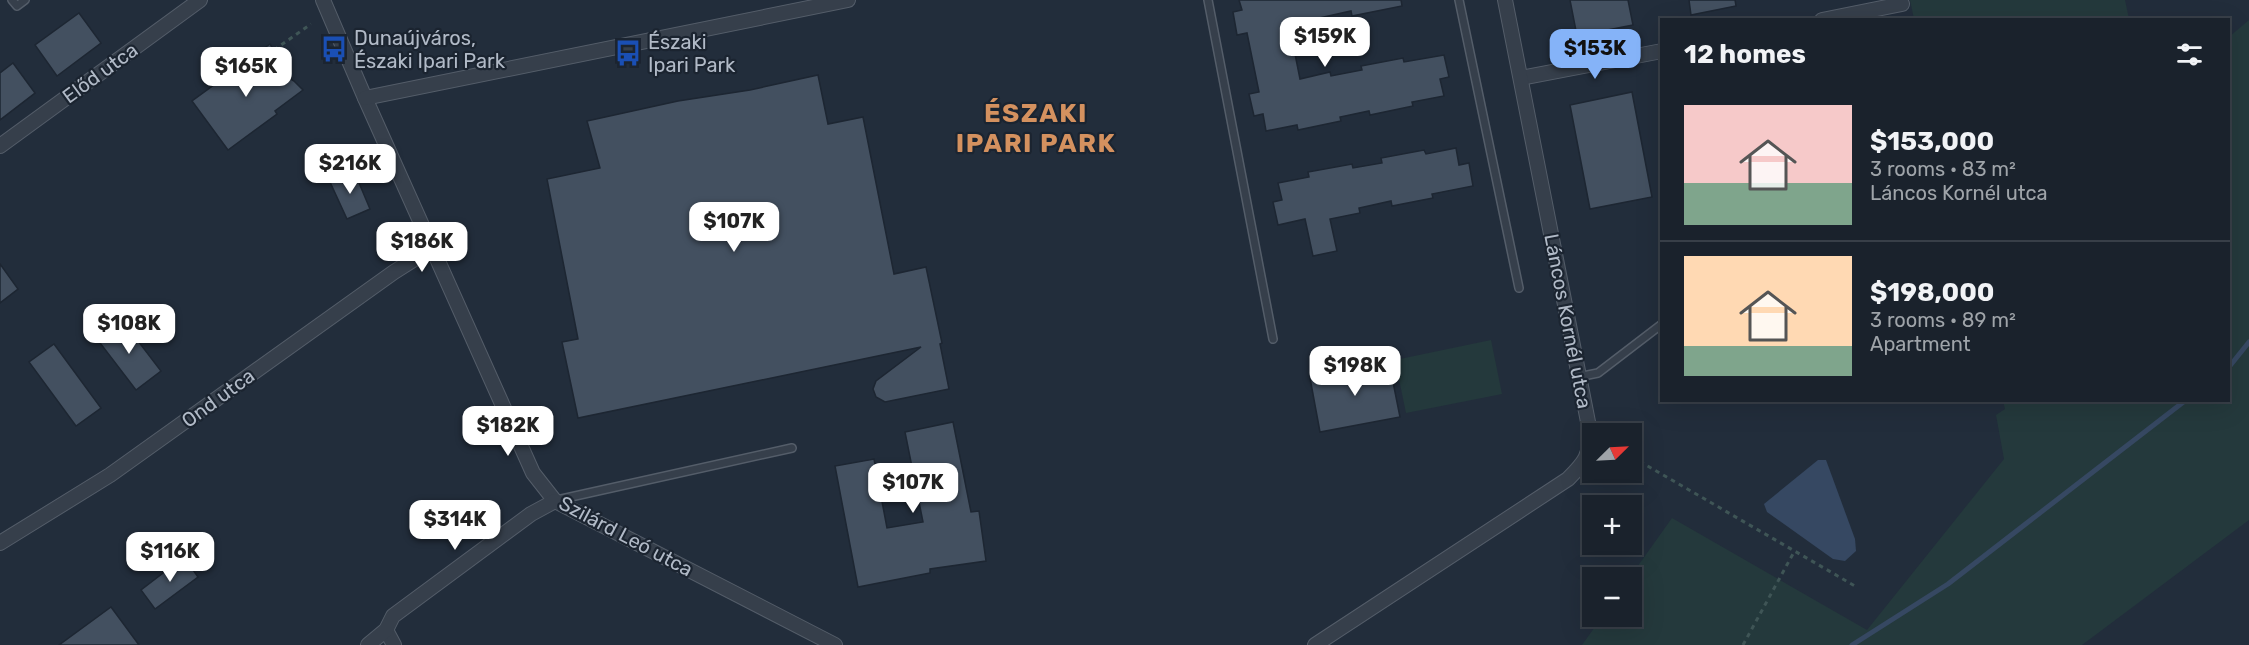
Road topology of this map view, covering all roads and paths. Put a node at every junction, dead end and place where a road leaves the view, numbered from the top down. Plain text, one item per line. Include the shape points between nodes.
1 (12, 0) edge
2 (25, 0) edge
3 (200, 0) edge
4 (324, 0) edge
5 (848, 0) edge
6 (1208, 0) edge
7 (1459, 0) edge
8 (1505, 0) edge
9 (1902, 4) dead end
10 (1832, 18) edge
11 (310, 24) dead end
12 (274, 50) dead end
13 (1660, 51) edge
14 (1521, 78) junction
15 (365, 98) junction
16 (0, 146) edge
17 (432, 248) junction
18 (1519, 288) dead end
19 (1660, 326) edge
20 (1273, 339) dead end
21 (1578, 377) junction
22 (792, 448) dead end
23 (1642, 463) edge
24 (555, 501) junction
25 (0, 543) edge
26 (1794, 552) junction
27 (1855, 586) dead end
28 (386, 630) junction
29 (368, 645) edge
30 (394, 645) edge
31 (835, 645) edge
32 (1315, 645) edge
33 (1743, 645) edge

1 - 2 lane via 17,6
3 - 16 street, Előd utca
4 - 15 street, Szilárd Leó utca
5 - 15 street
6 - 20 lane
7 - 18 lane
8 - 14 street, Láncos Kornél utca
9 - 10 street
11 - 12 path
13 - 14 street
14 - 21 street, Láncos Kornél utca
15 - 17 street, Szilárd Leó utca
17 - 24 street, Szilárd Leó utca via 533,472
17 - 25 street, Ond utca via 110,475
19 - 21 lane via 1598,372
21 - 32 street, Láncos Kornél utca via 1590,432 1590,450 1584,463 1568,479
22 - 24 lane
23 - 26 path
24 - 28 street via 531,514 393,616
24 - 31 street, Szilárd Leó utca
26 - 27 path
26 - 33 path
28 - 29 street
28 - 30 street

